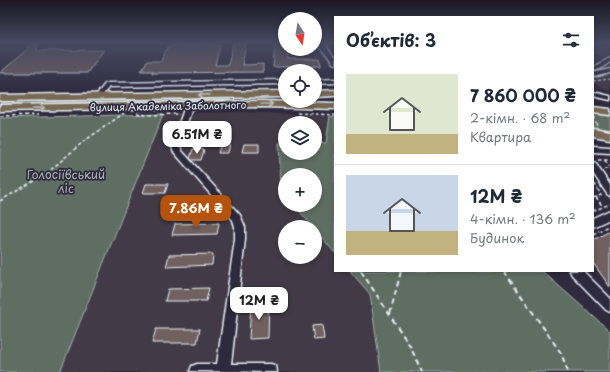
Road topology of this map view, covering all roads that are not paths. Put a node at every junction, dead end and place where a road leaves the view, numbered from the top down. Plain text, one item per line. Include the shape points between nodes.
1 (610, 60) edge
2 (594, 70) edge
3 (610, 71) edge
4 (594, 75) edge
5 (226, 78) dead end
6 (111, 80) dead end
7 (334, 81) edge
8 (278, 82) edge
9 (322, 82) edge
10 (594, 89) edge
11 (334, 93) edge
12 (278, 94) edge
13 (322, 94) edge
14 (594, 94) edge
15 (601, 95) junction
16 (98, 97) junction
17 (0, 98) edge
18 (610, 98) edge
19 (334, 106) edge
20 (0, 108) edge
21 (188, 109) junction
22 (594, 110) edge
23 (610, 112) edge
24 (596, 130) edge
25 (610, 135) edge
26 (594, 149) edge
27 (607, 154) edge
28 (596, 165) edge
29 (610, 192) edge
30 (606, 211) edge
31 (594, 222) edge
32 (577, 272) edge
33 (610, 306) edge
34 (197, 371) edge
35 (271, 371) dead end
36 (223, 372) edge

1 - 2 street
3 - 4 street
5 - 6 street
7 - 9 street
8 - 16 street via 107,85
10 - 15 street
11 - 13 highway
12 -> 16 highway, вулиця Академіка Заболотного
14 - 15 street
15 - 18 street
16 - 17 highway, вулиця Академіка Заболотного
21 -> 19 highway, вулиця Академіка Заболотного via 267,104
20 -> 21 highway, вулиця Академіка Заболотного
21 - 36 street via 176,144 178,154 236,218 240,227
22 - 23 highway
24 - 25 highway
26 - 27 street
28 - 29 street
30 - 31 street
32 - 33 street
34 - 36 street
35 - 36 street

